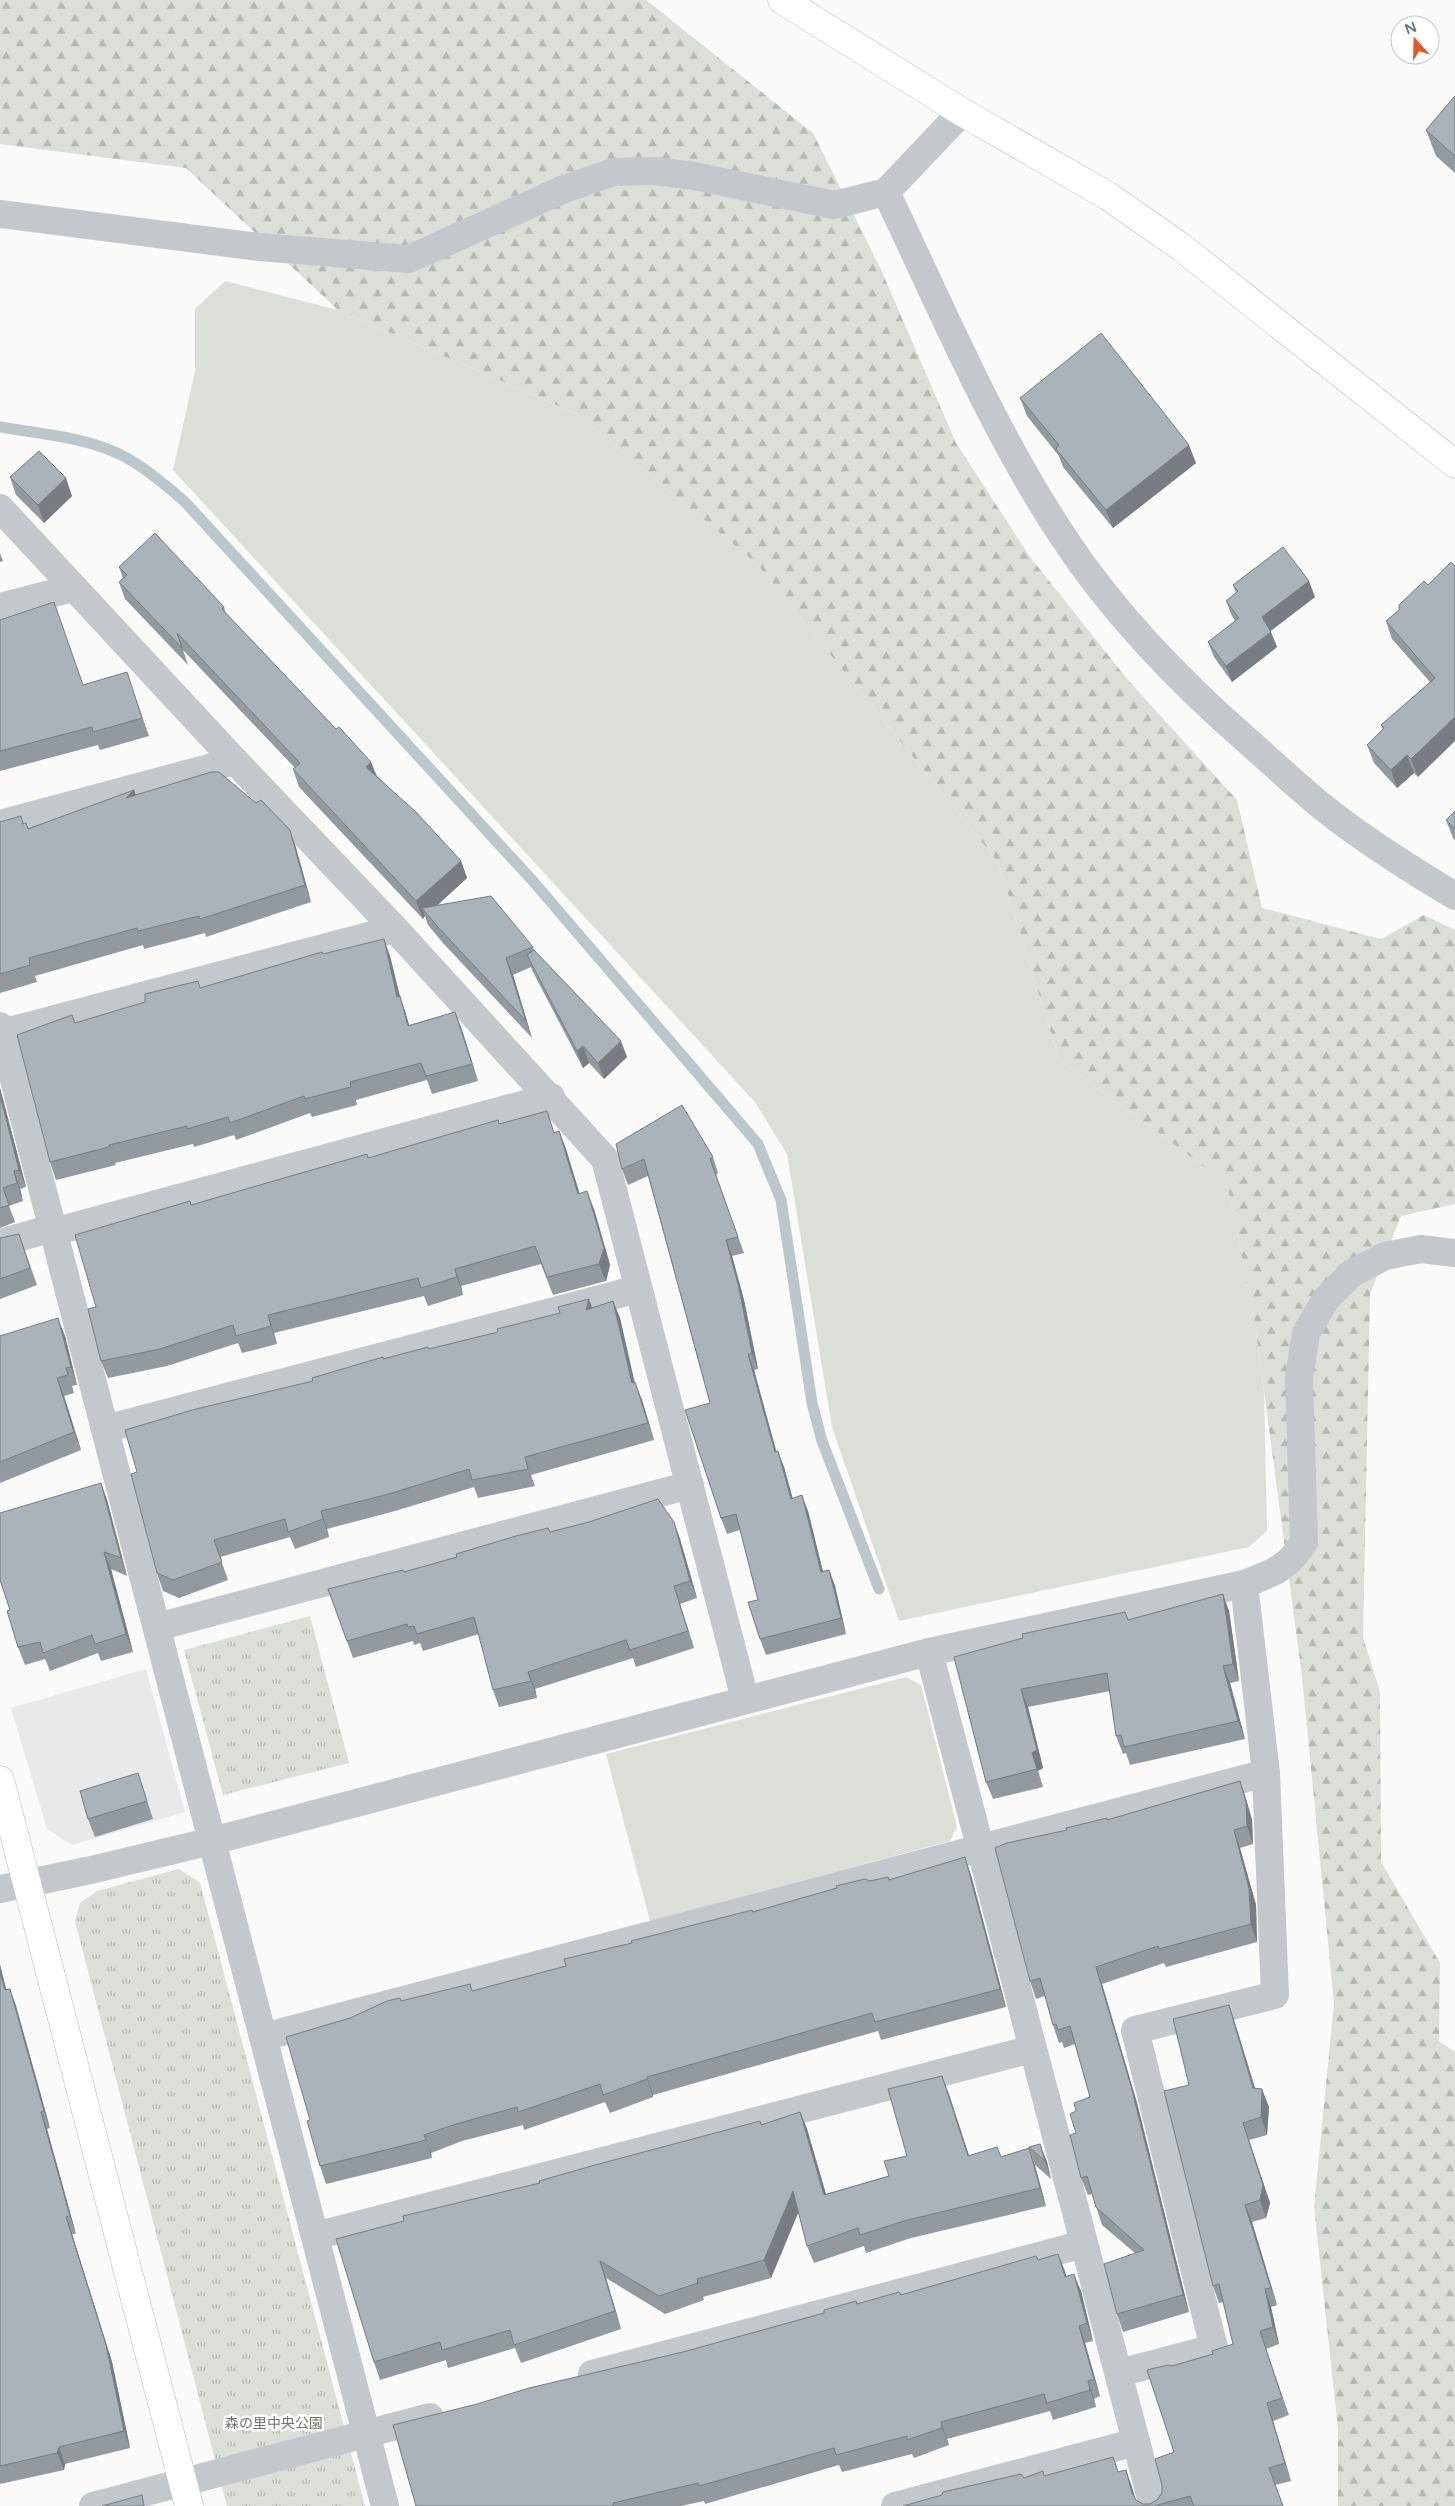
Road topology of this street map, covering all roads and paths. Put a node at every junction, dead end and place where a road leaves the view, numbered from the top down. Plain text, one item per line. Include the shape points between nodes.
1 (782, 0) edge
2 (962, 112) junction
3 (886, 192) junction
4 (0, 214) edge
5 (1455, 464) edge
6 (0, 508) edge
7 (73, 588) junction
8 (0, 606) edge
9 (234, 761) junction
10 (0, 824) edge
11 (1455, 896) edge
12 (395, 929) junction
13 (1, 1030) edge
14 (551, 1098) junction
15 (52, 1230) junction
16 (0, 1243) edge
17 (1455, 1253) edge
18 (638, 1289) junction
19 (105, 1429) junction
20 (690, 1485) junction
21 (1244, 1584) junction
22 (157, 1627) junction
23 (928, 1652) junction
24 (745, 1699) junction
25 (1266, 1773) junction
26 (0, 1780) edge
27 (212, 1841) junction
28 (980, 1848) junction
29 (26, 1883) junction
30 (0, 1889) edge
31 (263, 2037) junction
32 (1032, 2049) junction
33 (315, 2236) junction
34 (1084, 2244) junction
35 (1120, 2373) junction
36 (572, 2379) edge
37 (458, 2410) edge
38 (365, 2434) junction
39 (1136, 2442) junction
40 (186, 2494) edge
41 (94, 2506) edge
42 (385, 2506) edge
43 (894, 2506) edge
44 (1153, 2506) edge

1 - 2 street
2 - 3 street
2 - 5 street via 1108,196 1181,247
3 - 4 street via 834,205 694,176 655,171 613,172 562,190 409,259 259,247
3 - 11 street via 1010,450 1064,538 1113,604 1199,696 1324,809 1420,876
6 - 7 street
7 - 8 street
7 - 9 street
9 - 10 street
9 - 12 street
12 - 13 street
12 - 14 street
13 - 15 street
14 - 15 street
14 - 18 street via 605,1159
15 - 16 street
15 - 19 street
17 - 21 street via 1421,1249 1385,1256 1352,1273 1326,1299 1306,1333 1299,1378 1304,1542 1294,1558 1274,1573
18 - 19 street
18 - 20 street
19 - 22 street
20 - 22 street
20 - 24 street
21 - 23 street
21 - 25 street
22 - 27 street
23 - 24 street
23 - 28 street
24 - 27 street
25 - 28 street
25 - 35 street via 1275,1995 1134,2030 1214,2348
26 - 29 street
27 - 29 street
27 - 31 street
28 - 31 street
28 - 32 street
29 - 30 street
29 - 40 street
31 - 33 street
32 - 33 street
32 - 34 street
33 - 38 street
34 - 35 street
34 - 36 street
35 - 39 street
37 - 38 street
38 - 40 street
38 - 42 street
39 - 43 street
39 - 44 street
40 - 41 street

